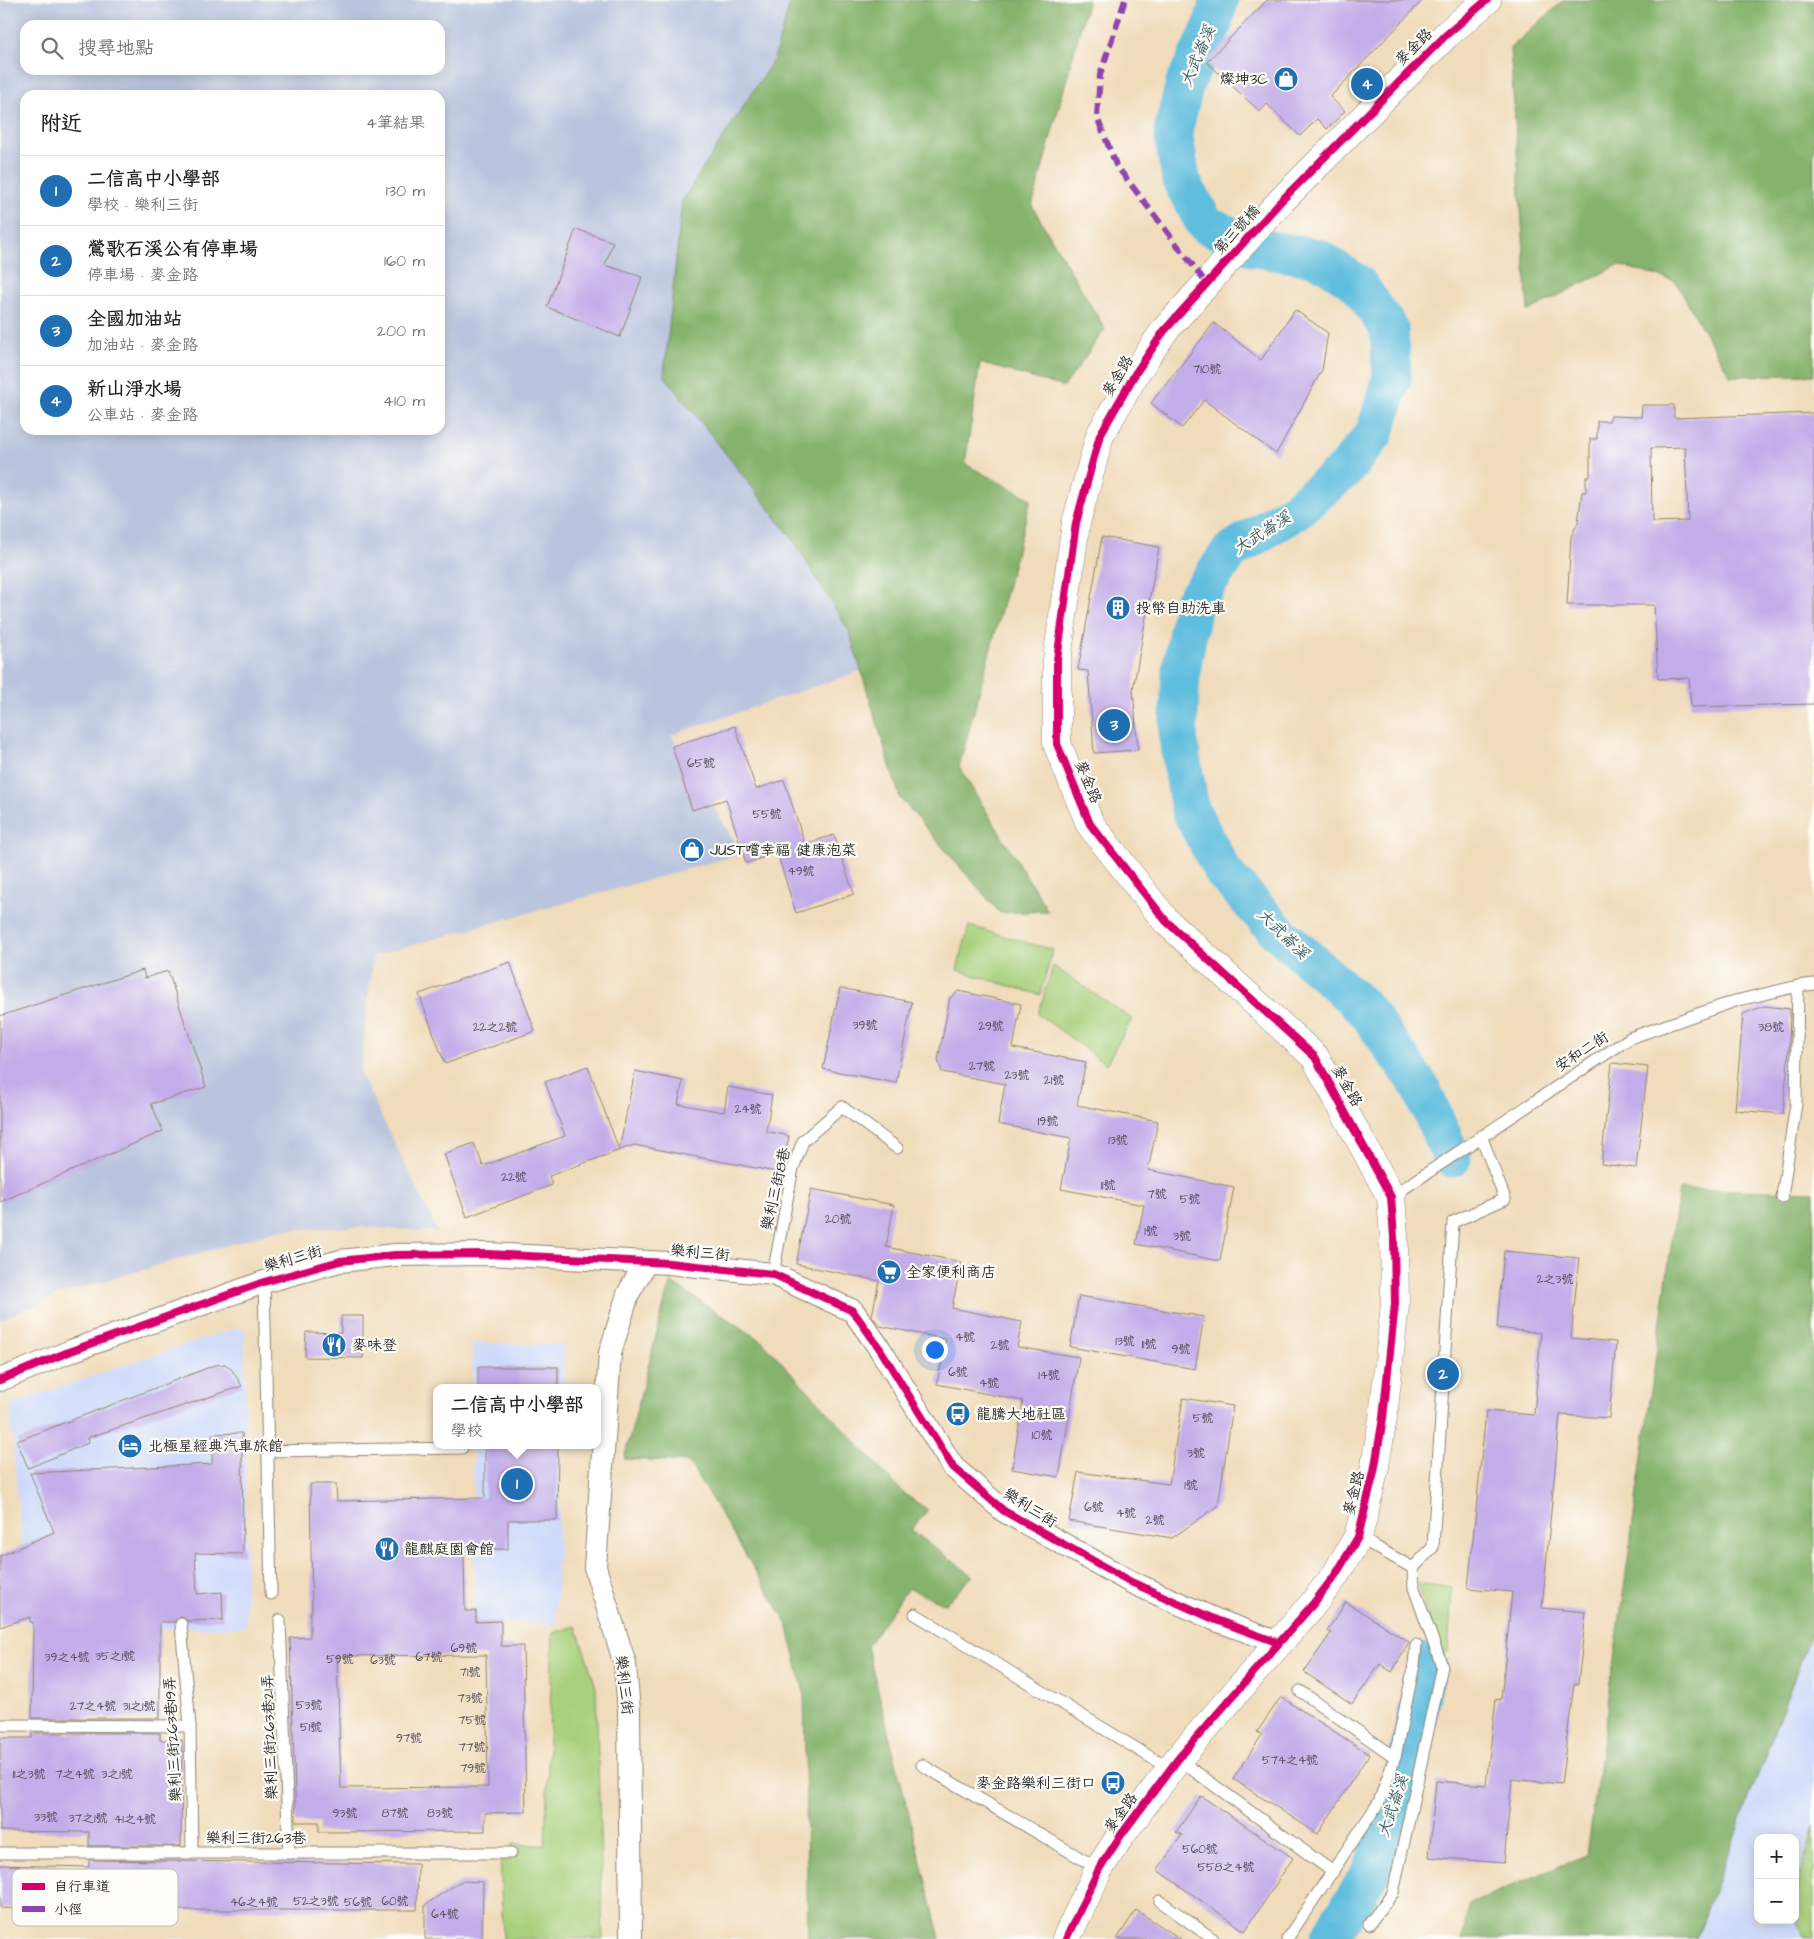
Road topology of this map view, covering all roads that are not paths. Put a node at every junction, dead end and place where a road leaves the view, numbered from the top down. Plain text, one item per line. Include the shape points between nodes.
1 (1486, 0) edge
2 (1280, 202) joint
3 (1214, 276) joint
4 (1814, 984) edge
5 (1798, 986) junction
6 (1481, 1136) junction
7 (898, 1148) dead end
8 (1400, 1190) junction
9 (1782, 1197) dead end
10 (646, 1262) junction
11 (774, 1274) junction
12 (264, 1282) junction
13 (0, 1380) edge
14 (433, 1448) edge
15 (268, 1451) junction
16 (1358, 1537) junction
17 (1413, 1568) junction
18 (270, 1594) dead end
19 (915, 1614) dead end
20 (280, 1620) dead end
21 (181, 1624) dead end
22 (1279, 1642) junction
23 (1416, 1645) dead end
24 (1300, 1692) dead end
25 (0, 1725) edge
26 (190, 1726) junction
27 (1395, 1757) junction
28 (1174, 1764) junction
29 (922, 1765) dead end
30 (0, 1853) edge
31 (192, 1853) junction
32 (290, 1853) junction
33 (511, 1853) dead end
34 (1099, 1870) junction
35 (1333, 1872) junction
36 (1160, 1901) dead end
37 (1369, 1924) dead end
38 (631, 1939) edge
39 (1066, 1939) edge
40 (1213, 1939) edge
41 (1287, 1939) edge

1 - 2 street, 麥金路 via 1446,34
2 - 3 street, 第三號橋
3 - 8 street, 麥金路 via 1164,331 1100,435 1076,523 1057,660 1057,744 1090,824 1166,921 1315,1058
4 - 5 lane, 安和二街
5 - 6 lane, 安和二街 via 1735,1001 1630,1038
5 - 9 lane via 1796,1104
6 - 8 lane, 安和二街
6 - 17 lane via 1505,1199 1453,1222 1433,1547
7 - 11 lane, 樂利三街8巷 via 842,1107 803,1141 793,1168
8 - 16 street, 麥金路 via 1394,1237 1394,1314 1383,1418
10 - 11 street, 樂利三街
10 - 12 street, 樂利三街 via 488,1254 395,1255 340,1261
10 - 38 street, 樂利三街 via 628,1294 610,1353 595,1567 625,1664 629,1711
11 - 22 street, 樂利三街 via 853,1310 953,1467 1004,1511 1131,1582 1216,1620
12 - 13 street, 樂利三街
12 - 15 lane
14 - 15 lane
15 - 18 lane
16 - 17 lane
16 - 22 street, 麥金路 via 1336,1574
17 - 37 lane via 1414,1588 1442,1666 1393,1893
19 - 28 lane
20 - 32 lane, 樂利三街263巷21弄
21 - 26 lane, 樂利三街263巷19弄
22 - 28 street, 麥金路
23 - 27 lane
24 - 27 lane
25 - 26 lane
26 - 31 lane, 樂利三街263巷19弄
27 - 35 lane via 1379,1802
28 - 34 street, 麥金路
28 - 35 lane
29 - 34 lane
30 - 31 lane, 樂利三街263巷
31 - 32 lane, 樂利三街263巷
32 - 33 lane, 樂利三街263巷
34 - 39 street, 麥金路
35 - 41 lane
36 - 40 lane

